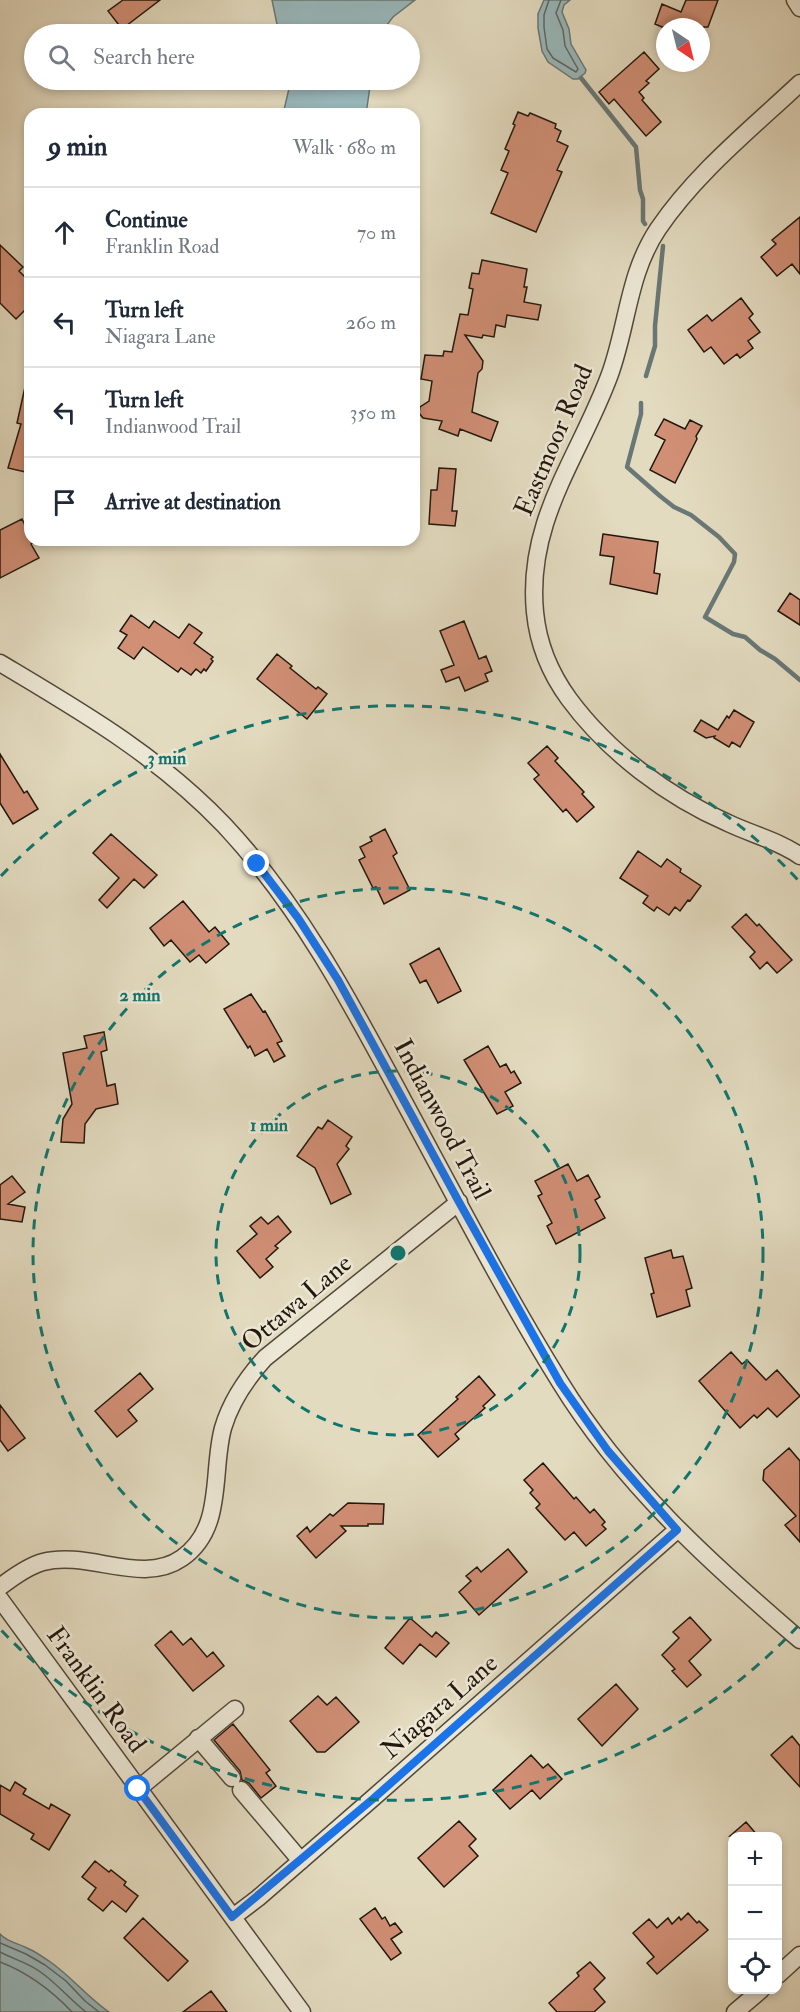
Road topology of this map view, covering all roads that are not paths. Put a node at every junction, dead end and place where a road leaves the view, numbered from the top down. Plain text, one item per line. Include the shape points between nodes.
1 (795, 0) edge
2 (800, 8) edge
3 (800, 82) edge
4 (0, 663) edge
5 (798, 850) edge
6 (459, 1202) junction
7 (677, 1530) junction
8 (0, 1587) edge
9 (0, 1599) edge
10 (800, 1640) edge
11 (235, 1709) dead end
12 (198, 1738) junction
13 (138, 1789) junction
14 (301, 1861) junction
15 (232, 1917) junction
16 (800, 1955) edge
17 (782, 1971) edge
18 (755, 1994) edge
19 (302, 2012) edge
20 (735, 2012) edge

1 - 2 street
3 - 5 street, Eastmoor Road via 686,193 644,254 631,288 610,374 549,508 533,579 539,641 547,661 568,698 596,731 684,801 727,823
4 - 6 street, Indianwood Trail via 144,754 188,790 240,843 326,959
6 - 7 street, Indianwood Trail via 560,1383 608,1451
6 - 8 street, Ottawa Lane via 265,1358 249,1377 226,1417 212,1514 192,1550 157,1569 80,1559 42,1562
7 - 10 street, Indianwood Trail
7 - 14 street, Niagara Lane
9 - 13 street, Franklin Road
11 - 12 street
12 - 13 street
12 - 14 street
13 - 15 street, Franklin Road
14 - 15 street, Niagara Lane
15 - 19 street, Franklin Road
16 - 17 street
18 - 20 street

